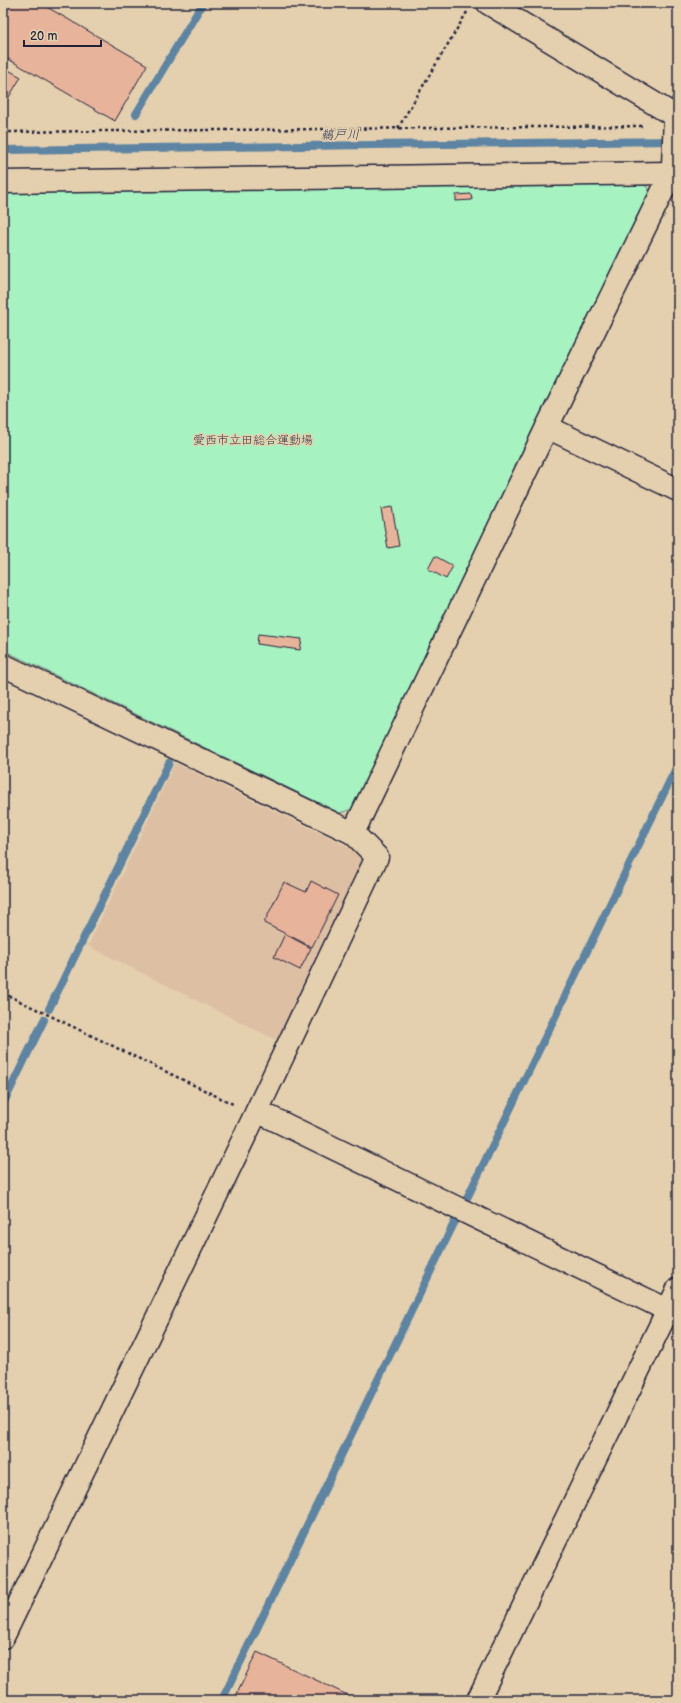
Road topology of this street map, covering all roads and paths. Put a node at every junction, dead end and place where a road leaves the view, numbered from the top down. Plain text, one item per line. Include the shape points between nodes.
1 (478, 6) edge
2 (675, 127) junction
3 (398, 129) junction
4 (3, 132) edge
5 (672, 169) junction
6 (3, 182) edge
7 (547, 426) junction
8 (678, 490) edge
9 (3, 665) edge
10 (353, 834) junction
11 (3, 993) edge
12 (256, 1113) junction
13 (678, 1288) edge
14 (673, 1313) edge
15 (3, 1637) edge
16 (478, 1700) edge

1 - 2 street via 675,116
1 - 3 path
2 - 3 path
2 - 5 street
3 - 4 path
5 - 6 street
5 - 7 street
7 - 8 street
7 - 10 street
9 - 10 street
10 - 12 street via 377,857
11 - 12 path
12 - 14 street
12 - 15 street
13 - 14 street
14 - 16 street

